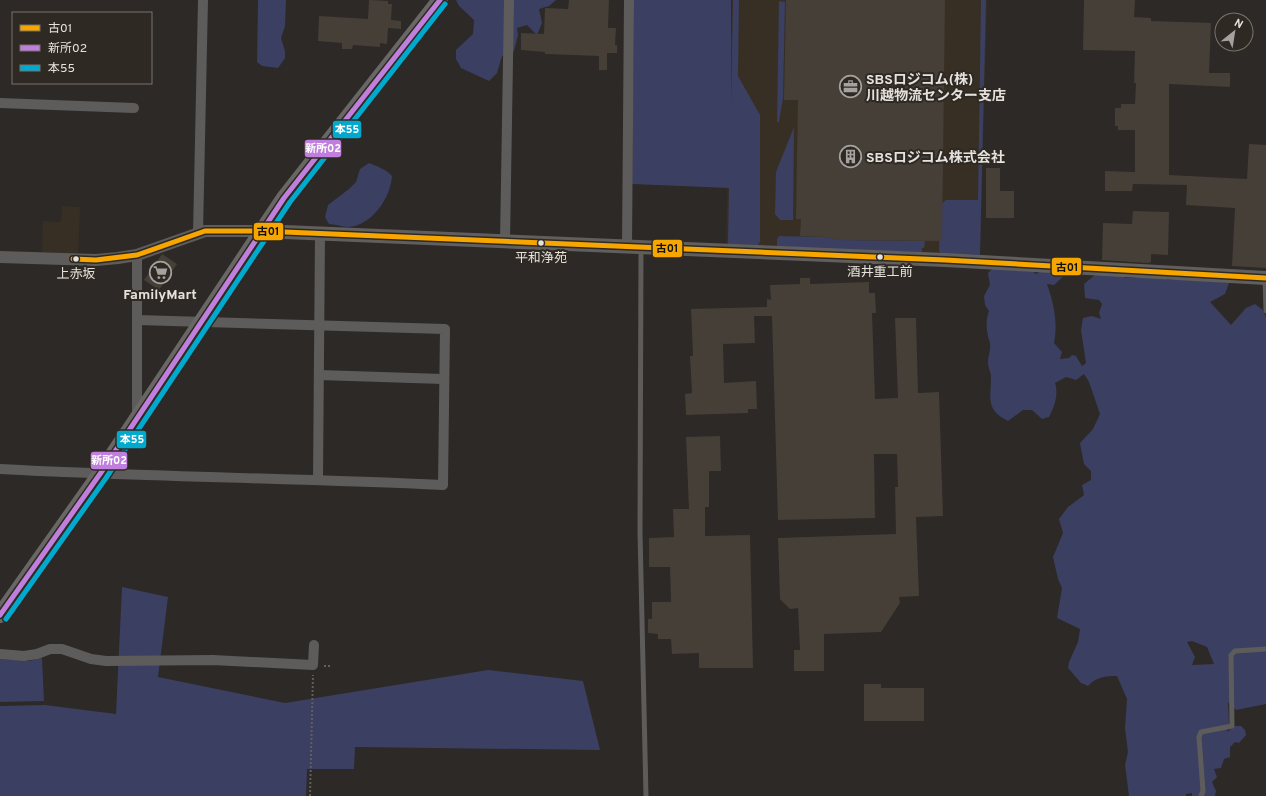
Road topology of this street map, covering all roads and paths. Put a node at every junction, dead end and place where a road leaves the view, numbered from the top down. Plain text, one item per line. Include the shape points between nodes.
1 (203, 0) edge
2 (440, 0) edge
3 (509, 0) edge
4 (629, 0) edge
5 (0, 103) edge
6 (134, 108) dead end
7 (261, 231) junction
8 (198, 233) junction
9 (320, 234) junction
10 (505, 242) junction
11 (634, 247) junction
12 (137, 255) junction
13 (0, 257) edge
14 (1265, 278) edge
15 (1266, 311) edge
16 (137, 320) junction
17 (201, 322) junction
18 (319, 325) junction
19 (319, 375) junction
20 (443, 379) junction
21 (137, 419) junction
22 (0, 470) edge
23 (100, 474) junction
24 (318, 479) junction
25 (0, 615) edge
26 (314, 645) dead end
27 (1266, 650) edge
28 (0, 654) edge
29 (313, 665) junction
30 (310, 796) edge
31 (646, 796) edge
32 (1201, 796) edge

1 - 8 street
2 - 7 main road via 312,161
3 - 10 street
4 - 11 street
5 - 6 street
7 - 8 street
7 - 9 main road
7 - 17 main road
8 - 12 street
9 - 10 main road
9 - 18 street
10 - 11 main road
11 - 14 main road via 945,260
11 - 31 lane
12 - 13 street via 96,260
12 - 16 street
14 - 15 lane
16 - 17 street
16 - 21 street
17 - 18 street
17 - 21 main road
18 - 19 street
18 - 20 street via 445,329
19 - 20 street
19 - 24 street
20 - 24 street via 443,485
21 - 23 main road
22 - 23 street
23 - 24 street
23 - 25 main road
26 - 29 street
27 - 32 lane via 1235,651 1230,655 1232,726 1201,732
28 - 29 street via 24,656 62,648 91,659 106,661 213,660
29 - 30 path

